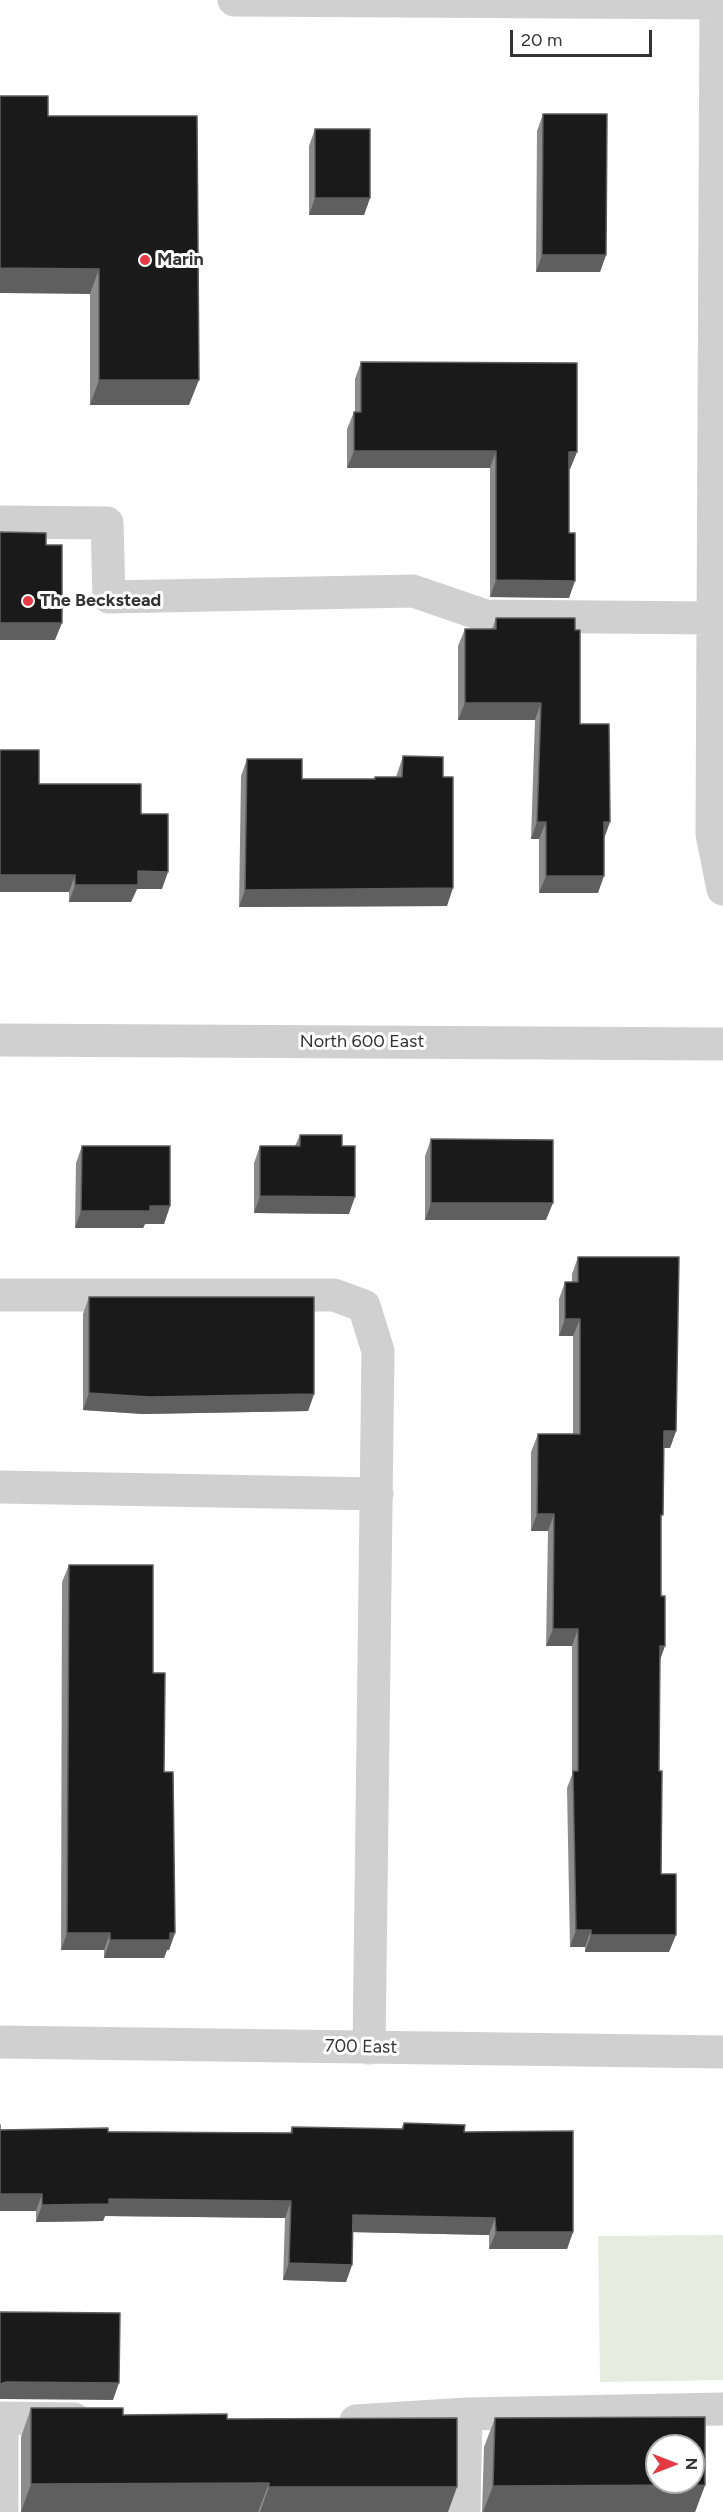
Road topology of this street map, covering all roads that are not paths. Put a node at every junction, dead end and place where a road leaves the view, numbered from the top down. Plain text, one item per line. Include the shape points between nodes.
1 (234, 0) edge
2 (719, 2) edge
3 (0, 522) edge
4 (715, 605) edge
5 (723, 889) edge
6 (0, 1040) edge
7 (723, 1044) edge
8 (0, 1295) edge
9 (0, 1487) edge
10 (377, 1494) junction
11 (0, 2042) edge
12 (369, 2048) junction
13 (723, 2052) edge
14 (723, 2409) edge
15 (466, 2414) junction
16 (1, 2418) edge
17 (110, 2419) edge
18 (324, 2421) edge
19 (2, 2512) edge
20 (464, 2512) edge

1 - 2 street
2 - 4 street
3 - 4 street via 107,523 109,597 413,591 486,616
4 - 5 street via 712,834
6 - 7 street, North 600 East
8 - 10 street via 334,1295 364,1306 378,1351
9 - 10 street
10 - 12 street
11 - 12 street, 700 East
12 - 13 street, 700 East
14 - 15 street
15 - 18 street
15 - 20 street
16 - 17 street
16 - 19 street

